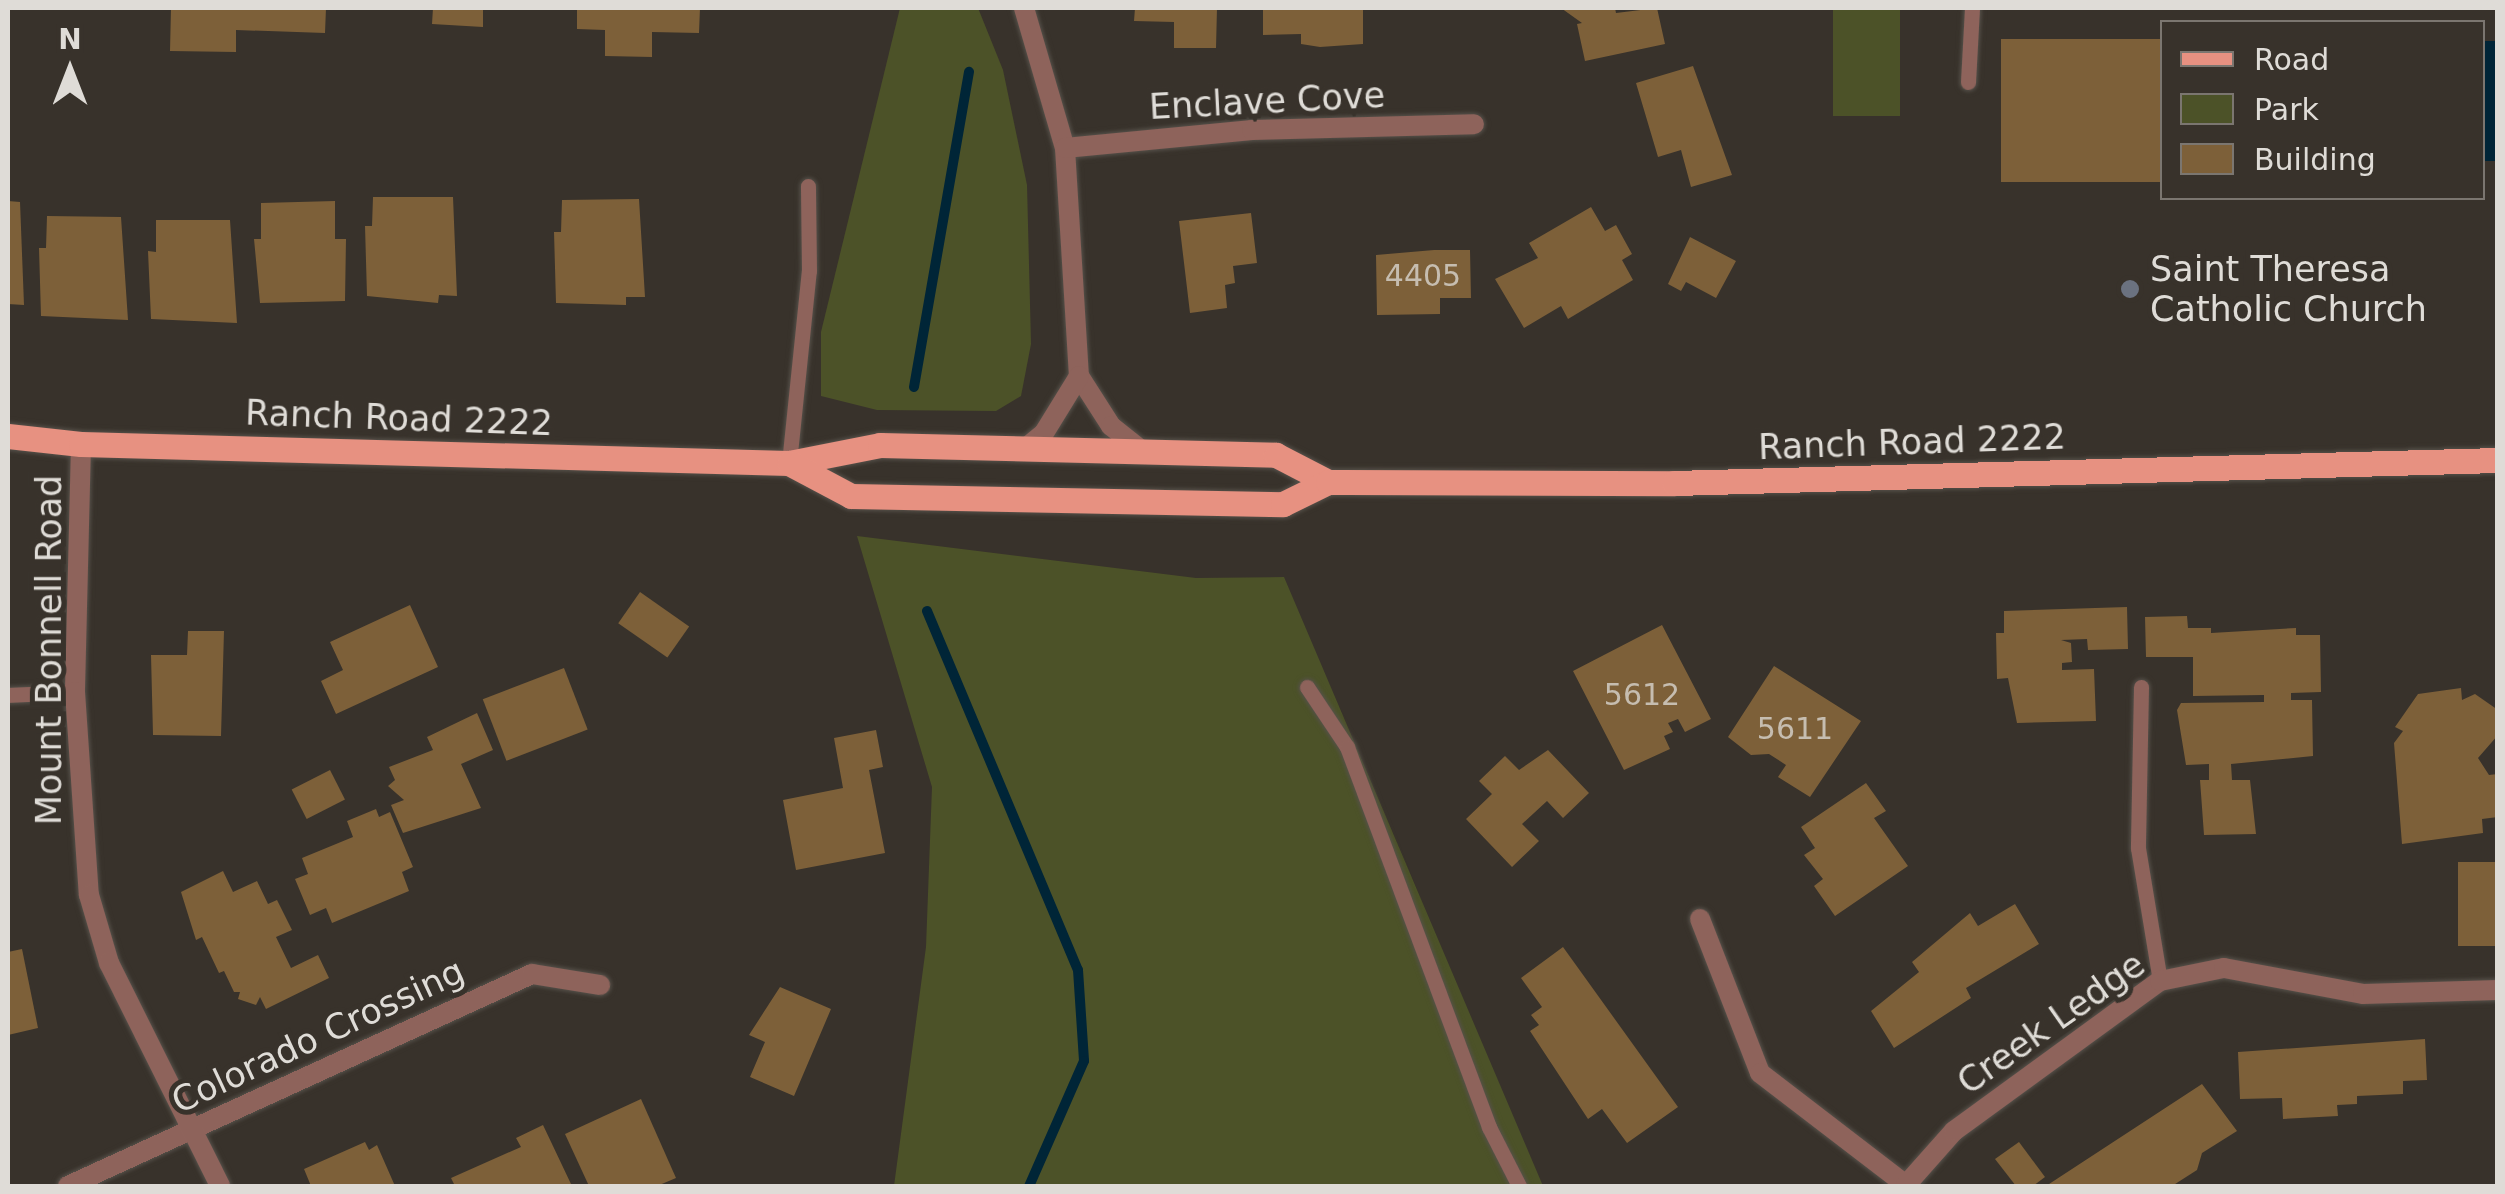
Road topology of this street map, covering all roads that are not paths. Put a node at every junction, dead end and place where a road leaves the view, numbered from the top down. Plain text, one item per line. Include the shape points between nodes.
1 (1024, 8) edge
2 (1972, 8) edge
3 (1968, 82) dead end
4 (1474, 124) dead end
5 (1064, 148) junction
6 (808, 186) dead end
7 (1079, 376) junction
8 (8, 436) edge
9 (81, 444) junction
10 (1022, 450) junction
11 (1145, 454) junction
12 (2498, 460) edge
13 (789, 463) junction
14 (1328, 482) junction
15 (1306, 687) dead end
16 (2141, 687) dead end
17 (75, 692) junction
18 (8, 695) edge
19 (1700, 919) dead end
20 (2160, 981) junction
21 (600, 986) dead end
22 (2498, 990) edge
23 (194, 1129) junction
24 (68, 1186) edge
25 (220, 1186) edge
26 (1518, 1186) edge
27 (1906, 1186) edge

1 - 5 street
2 - 3 lane
4 - 5 street, Enclave Cove via 1252,130
5 - 7 street
6 - 13 lane via 810,271
7 - 10 street via 1044,433
7 - 11 street via 1111,426
8 - 9 main road, Ranch Road 2222
9 - 13 main road, Ranch Road 2222
9 - 17 street, Mount Bonnell Road
10 - 11 main road, Ranch Road 2222
10 - 13 main road, Ranch Road 2222 via 880,445
11 - 14 main road, Ranch Road 2222 via 1276,455
12 - 14 main road, Ranch Road 2222 via 1674,484
13 - 14 main road, Ranch Road 2222 via 851,496 1284,504
15 - 26 lane via 1347,747 1489,1127
16 - 20 lane via 2138,848
17 - 18 lane
17 - 23 street, Mount Bonnell Road via 89,894 110,963
19 - 27 street via 1760,1074
20 - 22 street, Creek Ledge via 2224,968 2362,994
20 - 27 street, Creek Ledge via 1954,1131
21 - 23 street, Colorado Crossing via 532,974
23 - 24 street, Colorado Crossing
23 - 25 street, Mount Bonnell Road

